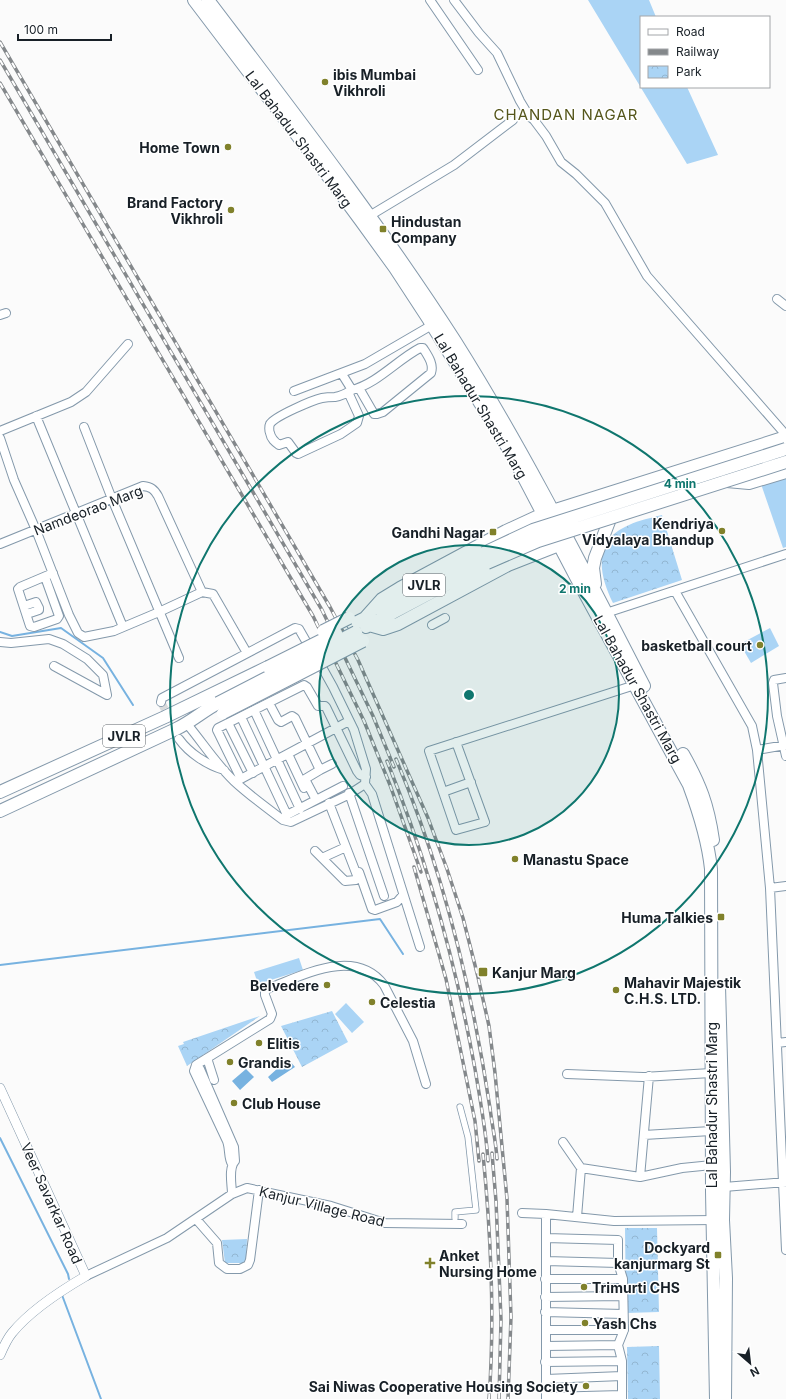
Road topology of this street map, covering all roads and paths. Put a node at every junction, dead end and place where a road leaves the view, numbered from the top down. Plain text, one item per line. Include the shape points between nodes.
1 (194, 0) edge
2 (208, 0) edge
3 (430, 0) edge
4 (454, 0) edge
5 (478, 70) dead end
6 (290, 117) junction
7 (513, 120) dead end
8 (365, 218) junction
9 (777, 299) dead end
10 (786, 306) edge
11 (432, 325) junction
12 (128, 344) dead end
13 (342, 374) junction
14 (353, 390) junction
15 (294, 391) dead end
16 (36, 416) junction
17 (84, 427) dead end
18 (0, 431) edge
19 (786, 436) edge
20 (0, 438) edge
21 (786, 449) edge
22 (515, 451) junction
23 (786, 462) edge
24 (786, 472) edge
25 (112, 499) junction
26 (613, 511) junction
27 (548, 512) junction
28 (76, 514) junction
29 (36, 530) junction
30 (563, 541) junction
31 (0, 544) edge
32 (786, 554) edge
33 (485, 558) junction
34 (53, 573) junction
35 (44, 577) junction
36 (675, 591) junction
37 (202, 592) junction
38 (597, 595) junction
39 (159, 612) junction
40 (606, 613) junction
41 (445, 618) dead end
42 (367, 622) junction
43 (432, 625) dead end
44 (123, 627) junction
45 (355, 629) junction
46 (0, 642) edge
47 (247, 653) junction
48 (179, 658) dead end
49 (54, 666) dead end
50 (786, 678) edge
51 (635, 685) junction
52 (161, 702) dead end
53 (269, 703) junction
54 (254, 710) junction
55 (223, 713) junction
56 (786, 714) edge
57 (777, 716) junction
58 (241, 717) junction
59 (191, 720) junction
60 (349, 721) junction
61 (337, 728) junction
62 (179, 739) tunnel mouth
63 (456, 742) junction
64 (308, 743) junction
65 (784, 745) edge
66 (757, 750) junction
67 (288, 754) junction
68 (786, 756) edge
69 (277, 760) junction
70 (332, 764) dead end
71 (265, 766) junction
72 (224, 770) junction
73 (320, 770) junction
74 (253, 773) junction
75 (303, 780) junction
76 (365, 780) junction
77 (238, 781) junction
78 (471, 782) junction
79 (343, 786) dead end
80 (0, 792) edge
81 (443, 792) junction
82 (349, 793) junction
83 (314, 802) junction
84 (332, 802) junction
85 (300, 809) junction
86 (0, 811) edge
87 (346, 847) junction
88 (315, 851) dead end
89 (322, 858) junction
90 (786, 886) edge
91 (770, 888) junction
92 (403, 895) junction
93 (384, 896) dead end
94 (420, 947) dead end
95 (782, 1042) edge
96 (782, 1057) edge
97 (207, 1058) junction
98 (711, 1073) junction
99 (567, 1074) dead end
100 (649, 1076) junction
101 (214, 1080) dead end
102 (426, 1084) dead end
103 (0, 1088) edge
104 (460, 1107) dead end
105 (711, 1131) junction
106 (644, 1135) junction
107 (563, 1142) dead end
108 (712, 1165) junction
109 (581, 1168) junction
110 (640, 1177) junction
111 (785, 1182) edge
112 (724, 1186) junction
113 (259, 1190) junction
114 (232, 1194) junction
115 (522, 1212) dead end
116 (545, 1212) junction
117 (577, 1217) junction
118 (455, 1218) dead end
119 (196, 1219) junction
120 (718, 1220) junction
121 (462, 1224) dead end
122 (546, 1238) junction
123 (786, 1250) edge
124 (546, 1261) junction
125 (618, 1263) junction
126 (85, 1274) junction
127 (545, 1279) junction
128 (623, 1279) junction
129 (623, 1296) junction
130 (546, 1297) junction
131 (545, 1312) junction
132 (623, 1314) junction
133 (546, 1330) junction
134 (624, 1330) junction
135 (618, 1345) junction
136 (546, 1346) junction
137 (1, 1347) edge
138 (622, 1361) junction
139 (545, 1362) junction
140 (720, 1375) junction
141 (622, 1376) junction
142 (546, 1379) junction
143 (622, 1397) edge
144 (546, 1398) edge
145 (716, 1399) edge
146 (725, 1399) edge

1 - 6 main road, Lal Bahadur Shastri Marg
2 - 6 main road, Lal Bahadur Shastri Marg
3 - 5 street
4 - 19 street via 497,54 520,101 546,136 560,162 605,203 647,276
6 - 8 main road, Lal Bahadur Shastri Marg via 341,176
7 - 8 street via 454,165
8 - 11 main road, Lal Bahadur Shastri Marg
8 - 22 main road, Lal Bahadur Shastri Marg via 408,270 455,342
9 - 10 street
11 - 13 street via 365,364
11 - 22 main road, Lal Bahadur Shastri Marg
12 - 16 street via 86,392 71,402
13 - 14 street
13 - 15 street
14 - 14 street via 374,414 383,412 431,373 431,362 423,348 420,348 372,381
14 - 14 street via 335,397 315,400 274,420 270,424 272,438 279,445 288,442 298,454 350,429 358,423 359,416
16 - 18 street
16 - 28 street
17 - 25 street
19 - 27 main road
20 - 29 street via 14,480
21 - 33 main road, JVLR, bridge via 533,530
22 - 27 main road, Lal Bahadur Shastri Marg
23 - 33 main road, JVLR, bridge
24 - 26 main road via 749,483 720,480
25 - 28 street, Namdeorao Marg
25 - 37 street, Namdeorao Marg via 143,486 150,486 155,490
25 - 39 street
26 - 30 main road via 575,524
26 - 38 main road via 593,568
27 - 30 main road, Lal Bahadur Shastri Marg
27 - 42 main road via 506,530 400,588 382,599
28 - 29 street, Namdeorao Marg
28 - 44 street
29 - 31 street, Namdeorao Marg
29 - 34 street
30 - 38 main road, Lal Bahadur Shastri Marg
30 - 42 main road via 508,565 398,624 383,629
30 - 51 main road, Lal Bahadur Shastri Marg
32 - 36 street
33 - 42 main road, JVLR
34 - 35 street
34 - 44 street via 78,633 84,638
35 - 35 street via 18,590 30,626 34,628 59,616
36 - 40 street
36 - 66 street via 752,726
37 - 39 street
37 - 47 street via 213,594
38 - 40 main road, Lal Bahadur Shastri Marg
39 - 44 street
39 - 48 street
40 - 112 main road, Lal Bahadur Shastri Marg via 695,776 710,816 717,918
41 - 43 street
42 - 45 main road, JVLR
45 - 55 main road, JVLR, bridge
45 - 80 main road, JVLR, bridge via 266,664 246,678 165,717
46 - 49 street via 49,639 63,644 87,659 103,675 107,695
47 - 52 street via 162,698
47 - 60 street via 295,628 298,629 326,674
50 - 57 street via 774,680 773,683
51 - 63 street
51 - 98 main road, Lal Bahadur Shastri Marg via 689,785 709,852
53 - 54 street
53 - 61 street via 304,686 307,687 318,706 326,707
53 - 64 street via 280,722 292,716 295,718
54 - 58 street
54 - 69 street
55 - 58 street
55 - 59 main road, JVLR
55 - 74 street
55 - 77 street via 217,730
56 - 57 street
57 - 65 street
58 - 71 street
59 - 72 street via 200,738
59 - 86 main road, JVLR
60 - 61 street
60 - 76 street via 366,769
61 - 64 street
61 - 76 street via 357,771
62 - 72 street via 185,747 208,764
63 - 78 street
63 - 81 street via 429,751
64 - 67 street
64 - 73 street
65 - 66 street
65 - 68 street
66 - 91 street
67 - 69 street
67 - 75 street
69 - 71 street
69 - 85 street
70 - 73 street
71 - 74 street
71 - 85 street via 287,815
72 - 77 street
73 - 75 street
74 - 77 street
75 - 83 street
76 - 82 street
76 - 92 street via 372,794
77 - 84 street via 282,820 291,822
78 - 81 street
78 - 81 street via 485,822 456,830
79 - 83 street
82 - 84 street
82 - 93 street
83 - 85 street
84 - 87 street
84 - 92 street via 372,909 397,902
87 - 89 street
87 - 89 street via 358,878 356,880 345,881
88 - 89 street
90 - 91 street
91 - 95 street
92 - 94 street
95 - 96 street
96 - 111 street
97 - 101 street
97 - 102 street via 270,1018 272,1014 265,995 266,989 327,967 349,966 367,972 384,985 413,1041
97 - 114 street via 196,1065 194,1071 234,1147
98 - 100 street
98 - 105 main road, Lal Bahadur Shastri Marg
99 - 100 street
100 - 106 street
103 - 126 street, Veer Savarkar Road
104 - 118 street via 468,1138 476,1210 455,1212
105 - 106 street
105 - 108 main road, Lal Bahadur Shastri Marg
106 - 110 street
107 - 109 street
108 - 110 street
108 - 120 main road, Lal Bahadur Shastri Marg
109 - 110 street
109 - 117 street
111 - 112 street
111 - 123 street
112 - 120 main road, Lal Bahadur Shastri Marg
113 - 114 street, Kanjur Village Road via 247,1188
113 - 119 street via 250,1260 248,1265 240,1269 227,1269 219,1263 217,1242
113 - 121 street, Kanjur Village Road via 331,1206 385,1223
114 - 119 street, Kanjur Village Road
115 - 116 street
116 - 117 street
116 - 122 street
117 - 120 street via 614,1221
119 - 126 street, Kanjur Village Road via 167,1238
120 - 140 main road, Lal Bahadur Shastri Marg
122 - 124 street
122 - 125 street via 618,1240
124 - 125 street
124 - 127 street
125 - 128 street
126 - 137 street, Veer Savarkar Road via 29,1315
127 - 128 street
127 - 130 street
128 - 129 street
129 - 130 street
129 - 132 street
130 - 131 street
131 - 132 street
131 - 133 street
132 - 134 street
133 - 134 street
133 - 136 street
134 - 135 street
135 - 136 street
135 - 138 street
136 - 139 street
138 - 139 street
138 - 141 street
139 - 142 street
140 - 145 main road, Lal Bahadur Shastri Marg
140 - 146 main road, Lal Bahadur Shastri Marg
141 - 142 street
141 - 143 street
142 - 144 street
143 - 144 street

